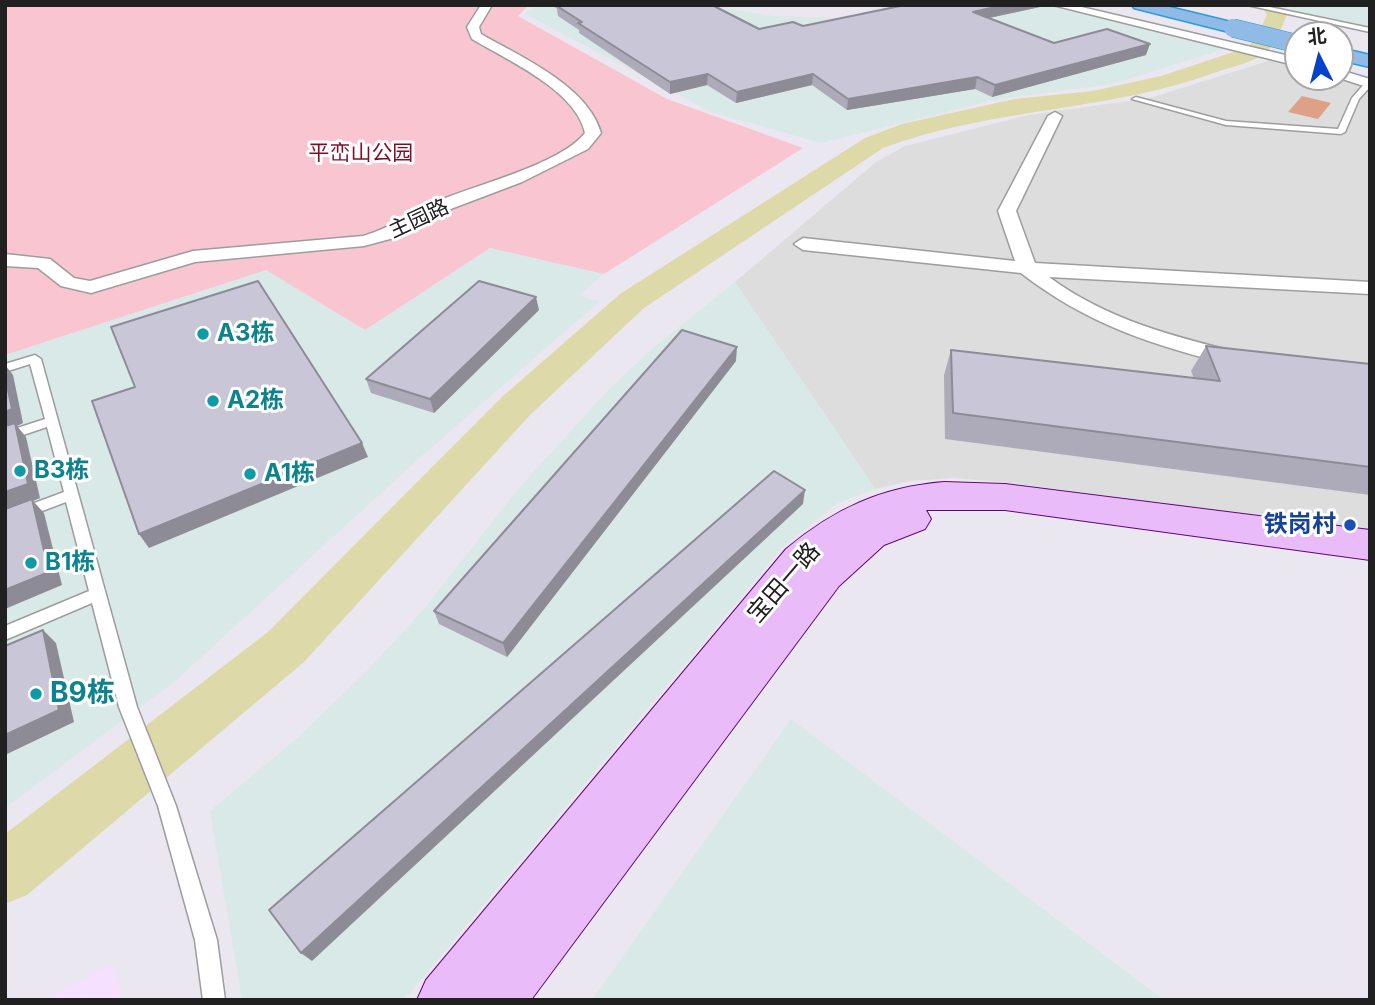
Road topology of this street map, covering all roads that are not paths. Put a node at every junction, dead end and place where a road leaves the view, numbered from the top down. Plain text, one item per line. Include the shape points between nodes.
1 (487, 5) edge
2 (1058, 5) edge
3 (1140, 5) edge
4 (1168, 5) edge
5 (1253, 6) edge
6 (1238, 25) junction
7 (1370, 30) edge
8 (1284, 33) edge
9 (1284, 40) edge
10 (1284, 59) edge
11 (1369, 84) edge
12 (1136, 99) dead end
13 (1055, 116) dead end
14 (803, 244) dead end
15 (5, 260) edge
16 (1027, 268) junction
17 (1370, 288) edge
18 (1257, 363) edge
19 (5, 368) edge
20 (51, 421) junction
21 (5, 437) edge
22 (71, 495) junction
23 (5, 520) edge
24 (1370, 545) edge
25 (1370, 567) edge
26 (98, 594) junction
27 (5, 633) edge
28 (214, 1000) edge
29 (446, 1000) edge
30 (495, 1000) edge

1 - 15 street, 主园路 via 473,27 476,36 542,74 589,117 593,133 583,146 442,206 396,232 364,241 193,257 91,287 68,282 43,263
2 - 10 street
3 - 6 highway
4 - 6 highway
5 - 7 lane
6 - 8 highway
6 - 9 highway, bridge
11 - 12 lane via 1356,98 1341,132 1226,123
13 - 16 street via 1007,211
14 - 16 street
16 - 17 street
16 - 18 street via 1083,307 1121,325 1198,351
19 - 20 lane via 35,359
20 - 21 lane
20 - 22 lane
22 - 23 lane
22 - 26 lane
24 - 29 main road, 宝田一路 via 958,494 885,503 851,517 800,560
25 - 30 main road, 宝田一路 via 988,515 919,517 871,535 825,575
26 - 27 lane
26 - 28 lane via 128,707 167,806 206,940

